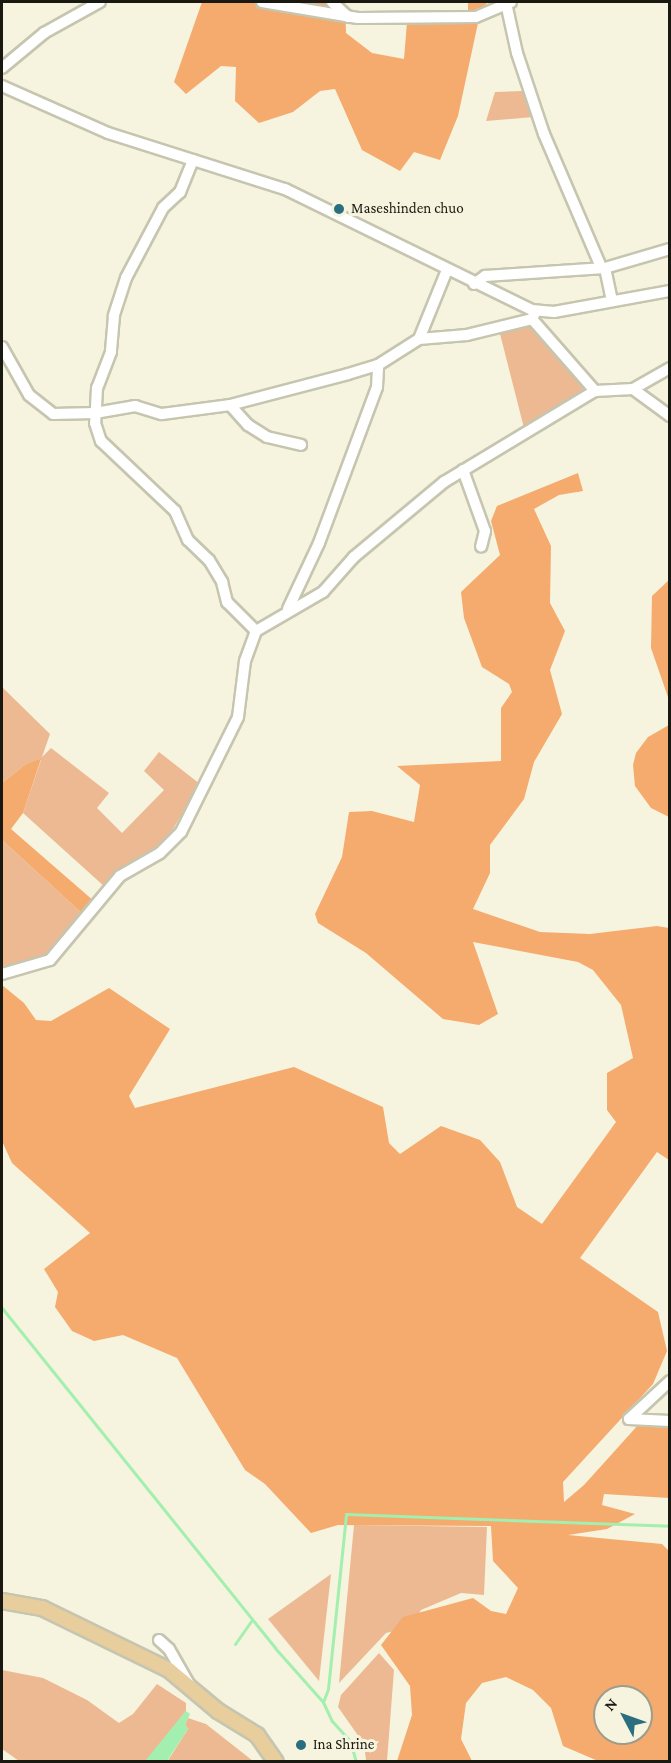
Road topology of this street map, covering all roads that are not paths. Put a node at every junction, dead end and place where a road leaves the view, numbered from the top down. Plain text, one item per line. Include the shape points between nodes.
1 (100, 2) edge
2 (262, 2) edge
3 (332, 2) edge
4 (509, 2) edge
5 (348, 17) junction
6 (2, 68) edge
7 (2, 86) edge
8 (193, 160) junction
9 (669, 249) edge
10 (603, 268) junction
11 (447, 270) junction
12 (474, 284) junction
13 (669, 291) edge
14 (612, 300) junction
15 (534, 315) junction
16 (419, 339) junction
17 (2, 347) edge
18 (378, 365) junction
19 (669, 368) edge
20 (633, 389) junction
21 (595, 391) junction
22 (230, 405) junction
23 (95, 413) junction
24 (669, 416) edge
25 (301, 445) dead end
26 (464, 470) junction
27 (481, 547) dead end
28 (288, 609) junction
29 (256, 631) junction
30 (2, 974) edge
31 (669, 1381) edge
32 (669, 1421) edge
33 (2, 1601) edge
34 (159, 1640) dead end
35 (189, 1686) junction
36 (276, 1761) edge

1 - 6 street via 44,33
2 - 5 street
3 - 5 street
4 - 5 street via 476,17
4 - 10 street via 517,52 544,134
7 - 8 street via 99,130
8 - 11 street via 300,196
8 - 23 street via 180,192 163,208 126,278 114,316 111,352 97,388
9 - 10 street
10 - 12 street via 485,276
10 - 14 street
11 - 12 street
11 - 16 street
12 - 15 street
13 - 14 street
14 - 15 street
15 - 16 street via 467,335
15 - 21 street
16 - 18 street
17 - 23 street via 29,395 45,410 65,415
18 - 22 street
18 - 28 street via 377,387 319,543
19 - 20 street
20 - 21 street
20 - 24 street
21 - 26 street
22 - 23 street via 162,414 135,406
22 - 25 street via 248,425 267,437
23 - 29 street via 101,441 175,510 188,540 209,560 222,582 227,602
26 - 27 street via 485,531
26 - 28 street via 354,557 323,592
28 - 29 street
29 - 30 street via 245,661 238,717 181,832 160,853 120,876 50,960
31 - 32 street via 628,1419
33 - 35 main road via 42,1608 169,1670
34 - 35 street via 169,1649
35 - 36 main road via 218,1711 257,1735

